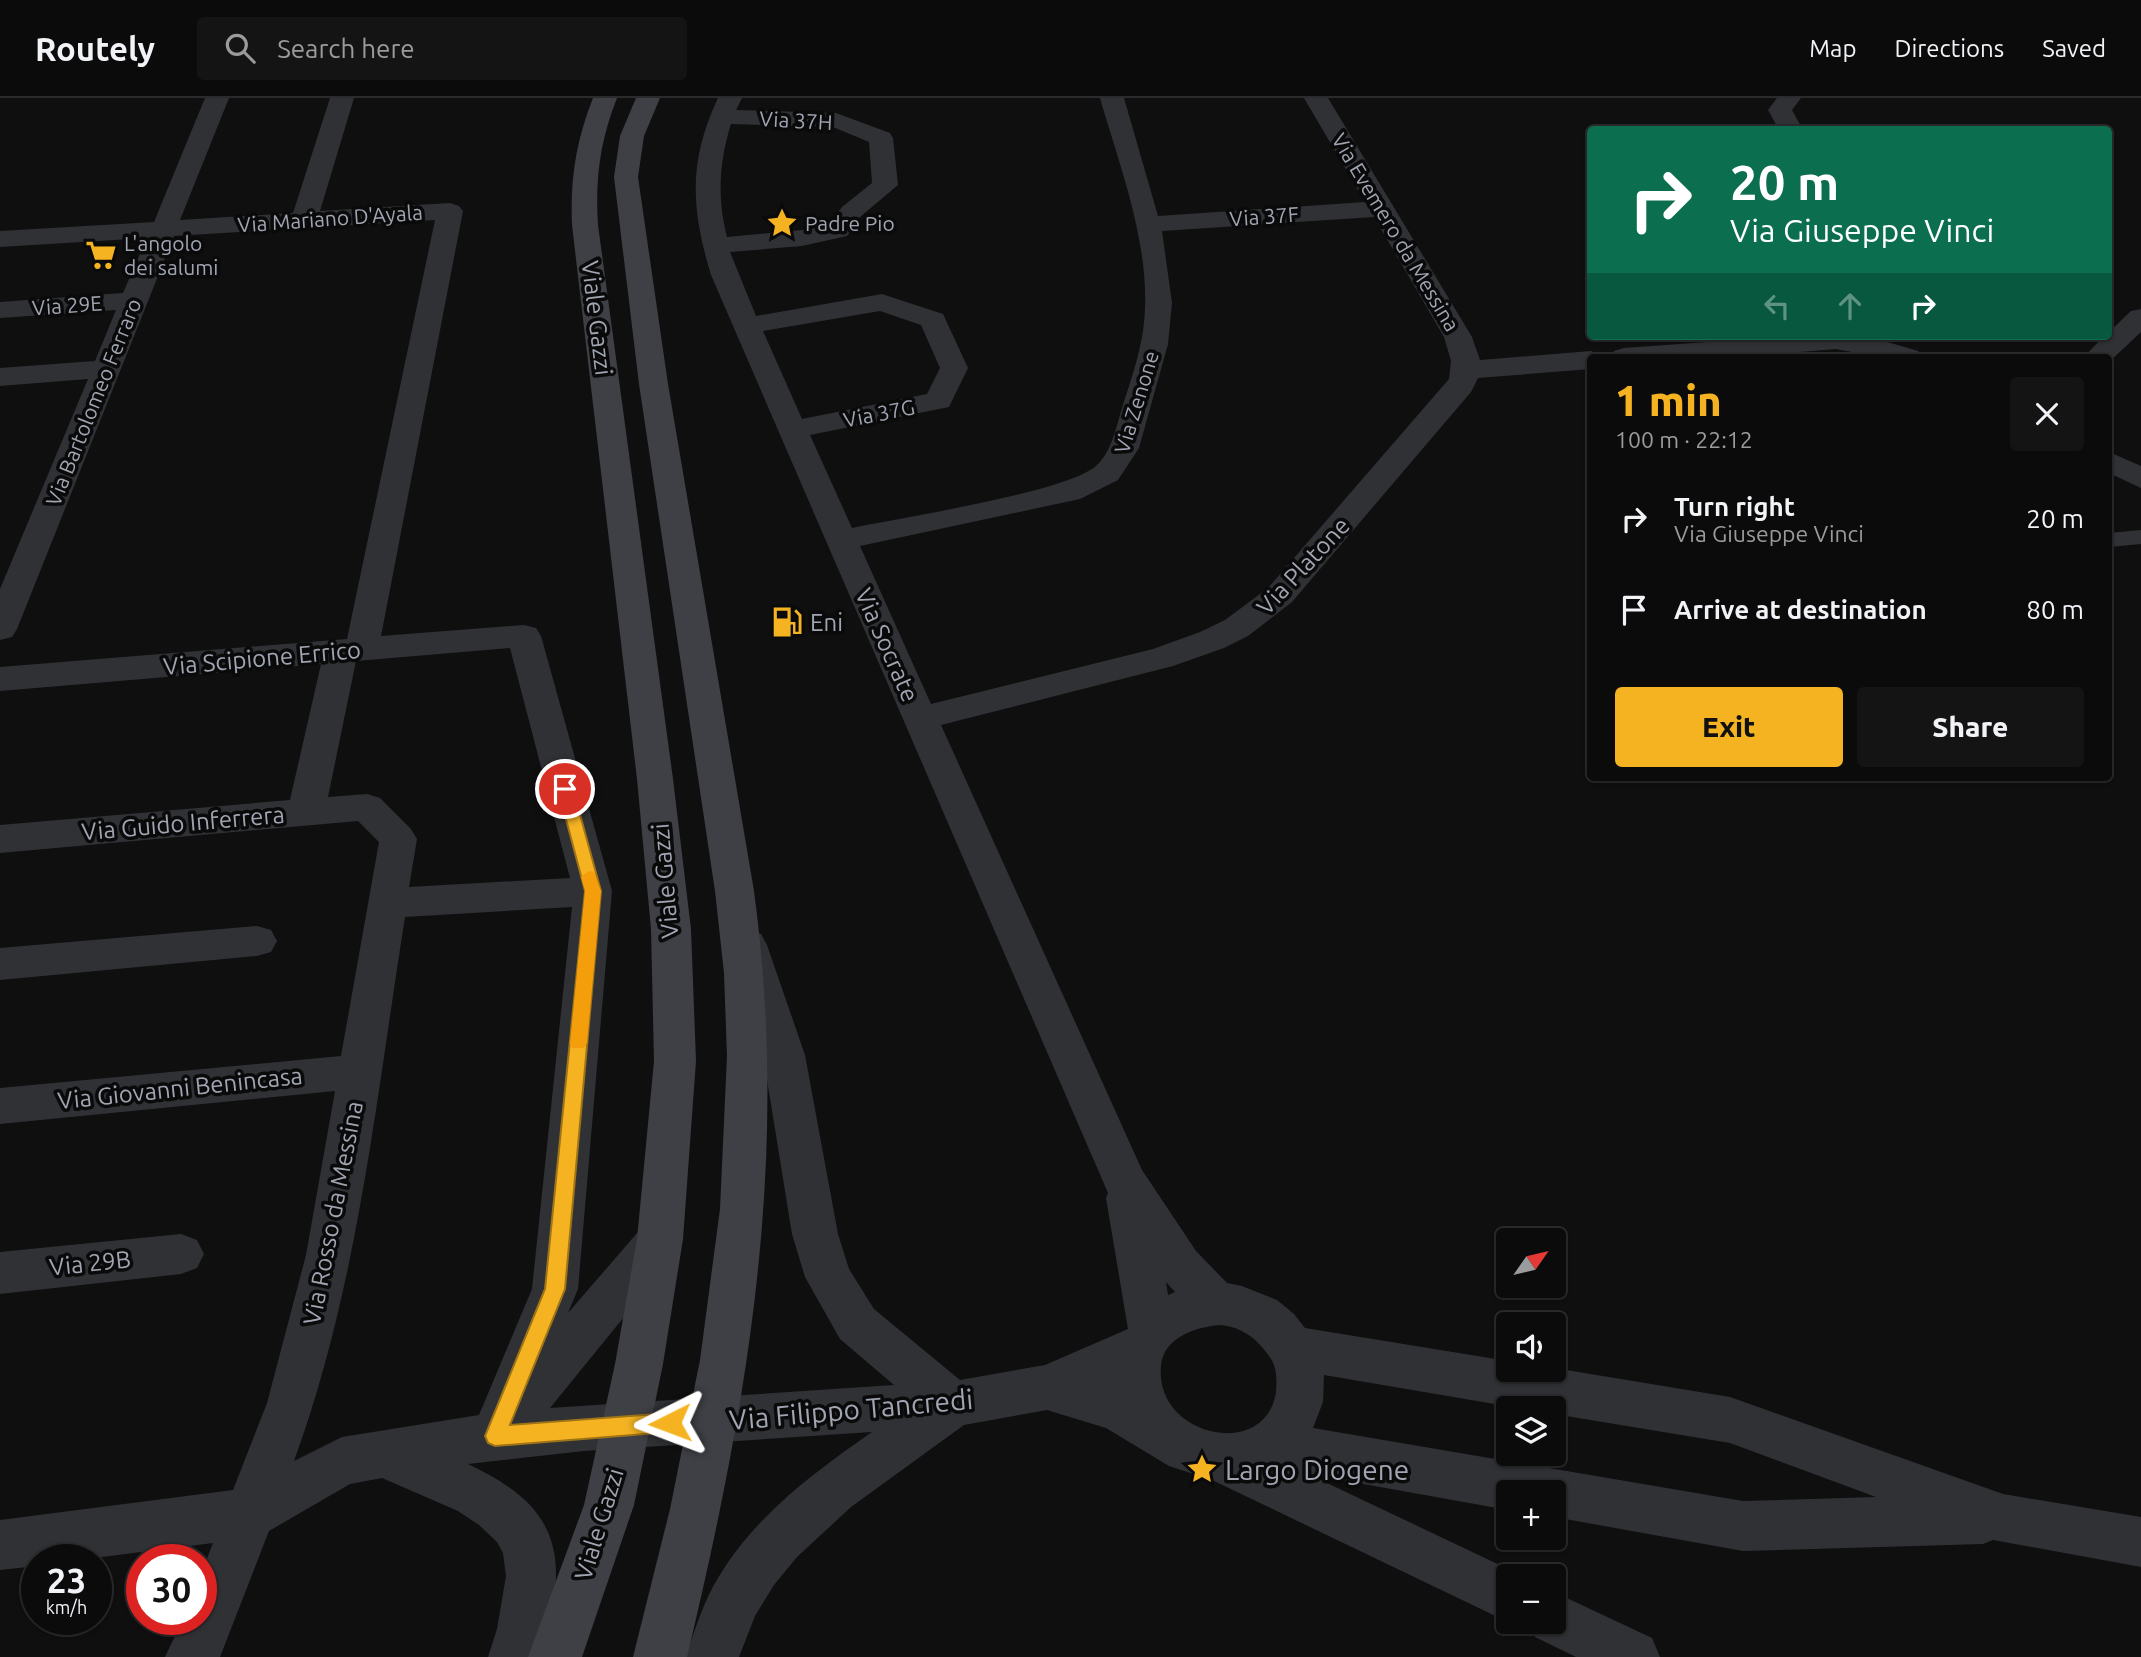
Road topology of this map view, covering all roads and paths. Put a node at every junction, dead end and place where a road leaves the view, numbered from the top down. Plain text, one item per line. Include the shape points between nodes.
1 (217, 98) edge
2 (342, 98) edge
3 (605, 98) edge
4 (648, 98) edge
5 (1112, 98) edge
6 (1316, 98) edge
7 (1789, 98) edge
8 (725, 107) edge
9 (1789, 126) edge
10 (1377, 200) junction
11 (1145, 215) junction
12 (303, 220) junction
13 (164, 229) junction
14 (0, 239) edge
15 (714, 246) junction
16 (134, 301) junction
17 (0, 310) edge
18 (2141, 317) edge
19 (746, 326) junction
20 (1767, 341) edge
21 (1660, 354) edge
22 (1898, 354) edge
23 (2101, 354) edge
24 (1587, 360) edge
25 (106, 369) junction
26 (1467, 370) junction
27 (0, 376) edge
28 (792, 430) junction
29 (2112, 463) edge
30 (2141, 479) edge
31 (2141, 537) edge
32 (840, 540) junction
33 (2112, 540) edge
34 (0, 629) edge
35 (352, 650) junction
36 (0, 678) edge
37 (919, 719) junction
38 (367, 807) joint
39 (306, 812) junction
40 (0, 839) edge
41 (593, 891) junction
42 (389, 903) junction
43 (740, 923) junction
44 (257, 941) dead end
45 (0, 964) edge
46 (360, 1071) junction
47 (2, 1111) edge
48 (1125, 1182) junction
49 (660, 1239) junction
50 (181, 1254) dead end
51 (0, 1273) edge
52 (1214, 1302) junction
53 (1147, 1340) junction
54 (1292, 1348) junction
55 (1048, 1387) junction
56 (953, 1404) junction
57 (714, 1420) junction
58 (626, 1425) junction
59 (1160, 1431) junction
60 (495, 1436) junction
61 (1269, 1444) junction
62 (381, 1454) junction
63 (1220, 1458) junction
64 (1496, 1483) edge
65 (1566, 1495) edge
66 (251, 1513) junction
67 (2003, 1519) junction
68 (2141, 1542) edge
69 (0, 1545) edge
70 (1496, 1590) edge
71 (1566, 1624) edge
72 (192, 1657) edge
73 (515, 1657) edge
74 (555, 1657) edge
75 (660, 1657) edge
76 (712, 1657) edge
77 (1633, 1657) edge

1 - 13 street, Via Bartolomeo Ferraro
2 - 12 street
3 - 49 main road, Viale Gazzi via 589,137 582,182 671,929 675,1061
4 - 43 main road, Viale Gazzi via 628,155 626,177
5 - 11 street, Via Zenone
6 - 10 street, Via Evemero da Messina
7 - 9 street via 1780,110
8 - 15 street, Via Socrate via 707,168
8 - 15 street, Via 37H via 836,120 881,138 885,185 851,212 838,230
10 - 11 street, Via 37F
10 - 26 street, Via Evemero da Messina via 1458,337
11 - 32 street, Via Zenone via 1157,283 1157,326 1125,448 1107,473 1090,484 1049,497
12 - 13 street, Via Mariano D'Ayala
12 - 35 street, Via Mariano D'Ayala via 450,211
13 - 14 street, Via Mariano D'Ayala
13 - 16 street, Via Bartolomeo Ferraro
15 - 19 street, Via Socrate
16 - 17 street, Via 29E
16 - 25 street, Via Bartolomeo Ferraro
18 - 23 street
19 - 28 street, Via Socrate
19 - 28 street, Via 37G via 882,302 933,320 954,368 939,401
20 - 21 street
20 - 22 street via 1836,341
24 - 26 street
25 - 27 street
25 - 34 street, Via Bartolomeo Ferraro
26 - 37 street, Via Platone via 1448,402 1280,595 1233,633 1171,656
28 - 32 street, Via Socrate
29 - 30 street
31 - 33 lane
32 - 37 street, Via Socrate
35 - 36 street, Via Scipione Errico
35 - 39 street
35 - 41 street, Via Scipione Errico via 524,636
37 - 48 street, Via Socrate
38 - 39 street, Via Guido Inferrera
38 - 42 street, Via Rosso da Messina via 398,839
39 - 40 street, Via Guido Inferrera
41 - 42 street
41 - 60 street via 555,1289
42 - 46 street, Via Rosso da Messina
43 - 56 street via 784,1055 815,1234 828,1278 857,1324
43 - 57 main road, Viale Gazzi via 748,1054 741,1238
44 - 45 street
46 - 47 street, Via Giovanni Benincasa
46 - 66 street, Via Rosso da Messina via 330,1255 291,1403
48 - 52 street via 1180,1265
48 - 53 street
49 - 58 main road, Viale Gazzi
49 - 60 street
50 - 51 street, Via 29B
52 - 53 street via 1183,1308 1159,1323
52 - 54 street via 1245,1307 1272,1324
53 - 55 street
53 - 59 street via 1136,1375 1142,1405
54 - 61 street via 1301,1374 1300,1400 1289,1425
54 - 67 street via 1730,1420
55 - 56 street, Via Filippo Tancredi
55 - 59 street via 1119,1409
56 - 57 street, Via Filippo Tancredi
56 - 76 street via 792,1525 735,1598
57 - 58 street, Via Filippo Tancredi
57 - 75 main road, Viale Gazzi via 693,1529
58 - 60 street, Via Filippo Tancredi
58 - 74 main road, Viale Gazzi via 609,1505
59 - 63 street via 1187,1449
60 - 62 street, Via Filippo Tancredi
61 - 63 street
61 - 64 street
62 - 66 street, Via Filippo Tancredi via 342,1461
62 - 73 street via 457,1482 494,1506 522,1533 532,1567 522,1642
63 - 70 street
65 - 67 street via 1743,1526
66 - 69 street, Via Filippo Tancredi
66 - 72 street, Via Rosso da Messina
67 - 68 street
71 - 77 street

